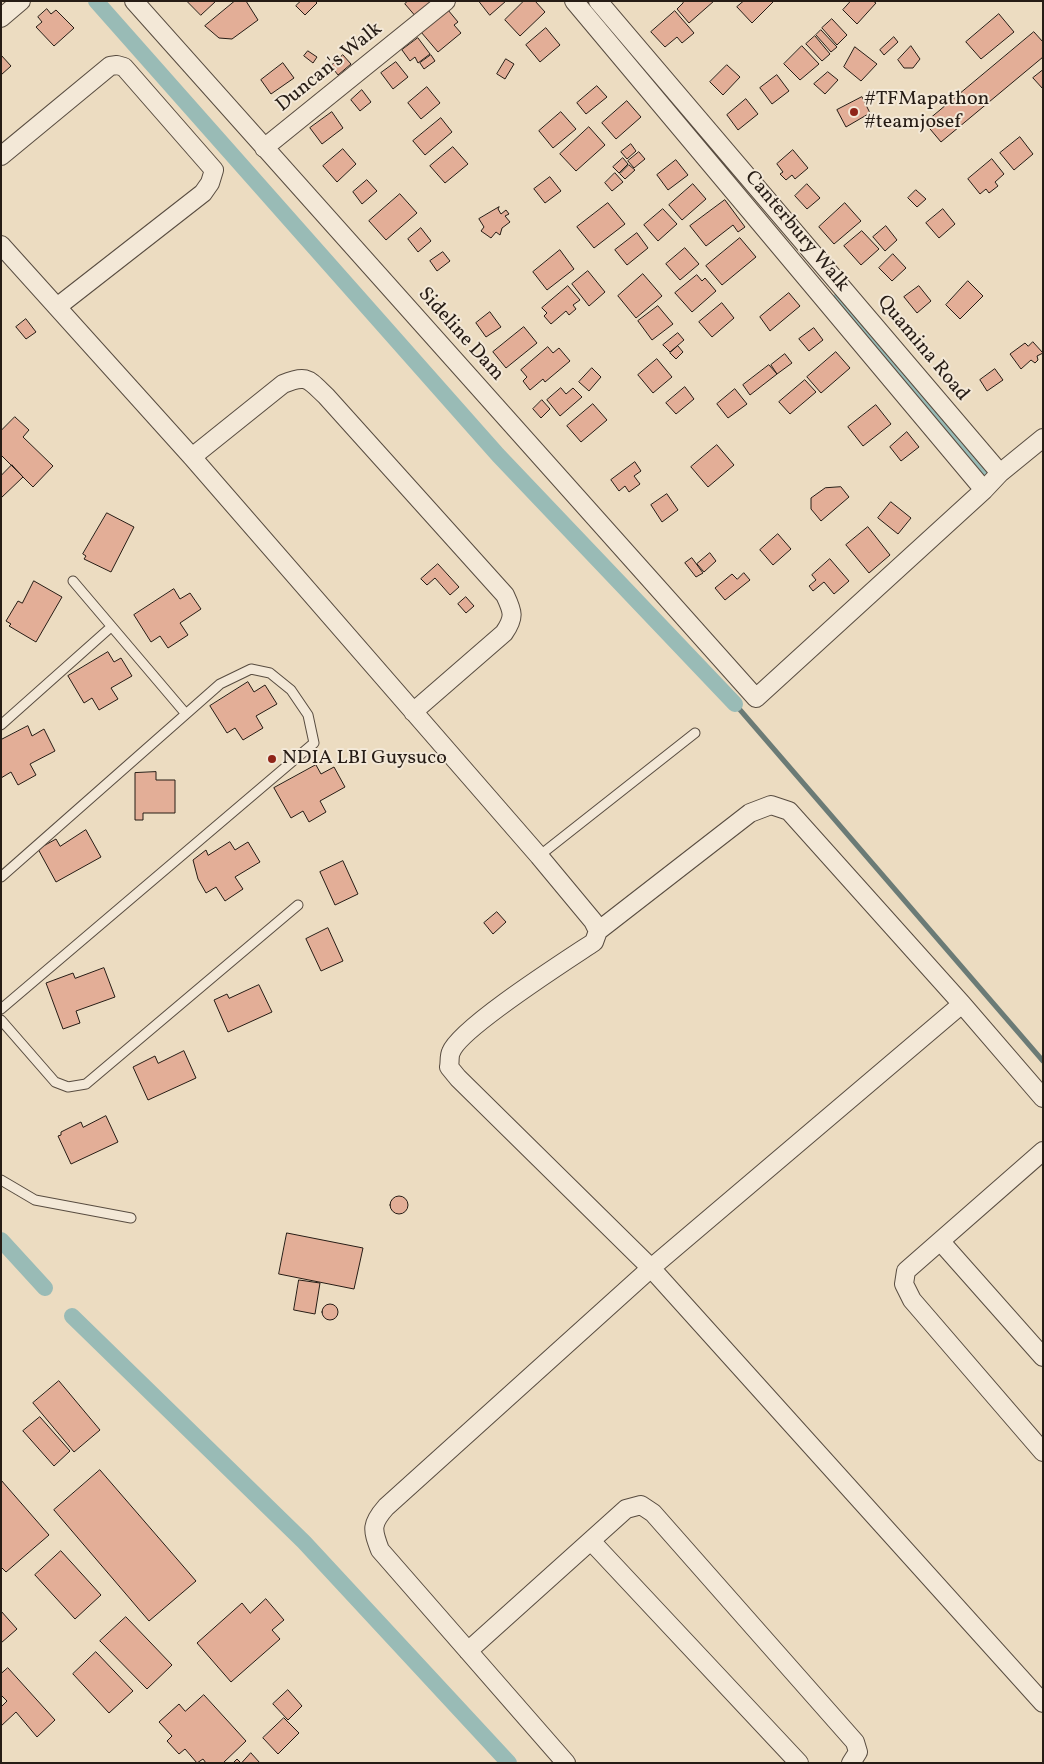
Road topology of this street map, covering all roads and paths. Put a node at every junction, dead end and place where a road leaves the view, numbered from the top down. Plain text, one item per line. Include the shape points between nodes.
1 (21, 1) edge
2 (134, 1) edge
3 (446, 1) edge
4 (574, 1) edge
5 (598, 1) edge
6 (1, 18) edge
7 (264, 148) junction
8 (1, 156) edge
9 (1, 245) edge
10 (57, 308) junction
11 (1043, 438) edge
12 (192, 457) junction
13 (1000, 473) junction
14 (984, 490) junction
15 (73, 582) dead end
16 (111, 627) junction
17 (413, 712) junction
18 (186, 714) junction
19 (1, 725) edge
20 (695, 733) dead end
21 (539, 856) junction
22 (1, 878) edge
23 (298, 905) dead end
24 (598, 931) junction
25 (962, 1004) junction
26 (1, 1009) edge
27 (1, 1020) edge
28 (1043, 1098) edge
29 (1043, 1151) edge
30 (1, 1180) edge
31 (132, 1218) dead end
32 (940, 1242) junction
33 (651, 1268) junction
34 (1043, 1357) edge
35 (1043, 1452) edge
36 (591, 1541) junction
37 (468, 1651) junction
38 (1043, 1703) edge
39 (566, 1763) edge
40 (799, 1763) edge
41 (852, 1763) edge

1 - 6 street
2 - 7 street, Sideline Dam
3 - 7 street, Duncan's Walk
4 - 14 street, Canterbury Walk
5 - 13 street, Quamina Road
7 - 14 street, Sideline Dam via 758,696
8 - 10 street via 110,66 117,65 124,66 214,170 202,193
9 - 10 street
10 - 12 street
11 - 13 street
12 - 17 street
12 - 17 street via 283,384 298,378 310,380 505,595 513,611 511,623 504,633
13 - 14 street
15 - 16 lane
16 - 18 lane
16 - 19 lane
17 - 21 street
18 - 22 lane
18 - 26 lane via 220,684 251,669 270,673 291,690 308,715 314,743
20 - 21 lane
21 - 24 street
23 - 27 lane via 86,1084 68,1087 54,1082
24 - 25 street via 750,813 771,805 789,810
24 - 33 street via 594,942 465,1034 451,1052 449,1067
25 - 28 street
25 - 33 street
29 - 32 street
30 - 31 lane via 35,1200
32 - 34 street
32 - 35 street via 906,1271 904,1284 912,1300
33 - 37 street via 375,1520 373,1532 380,1550
33 - 38 street
36 - 37 street
36 - 40 street
36 - 41 street via 626,1509 641,1505 653,1513 855,1742 858,1752
37 - 39 street

